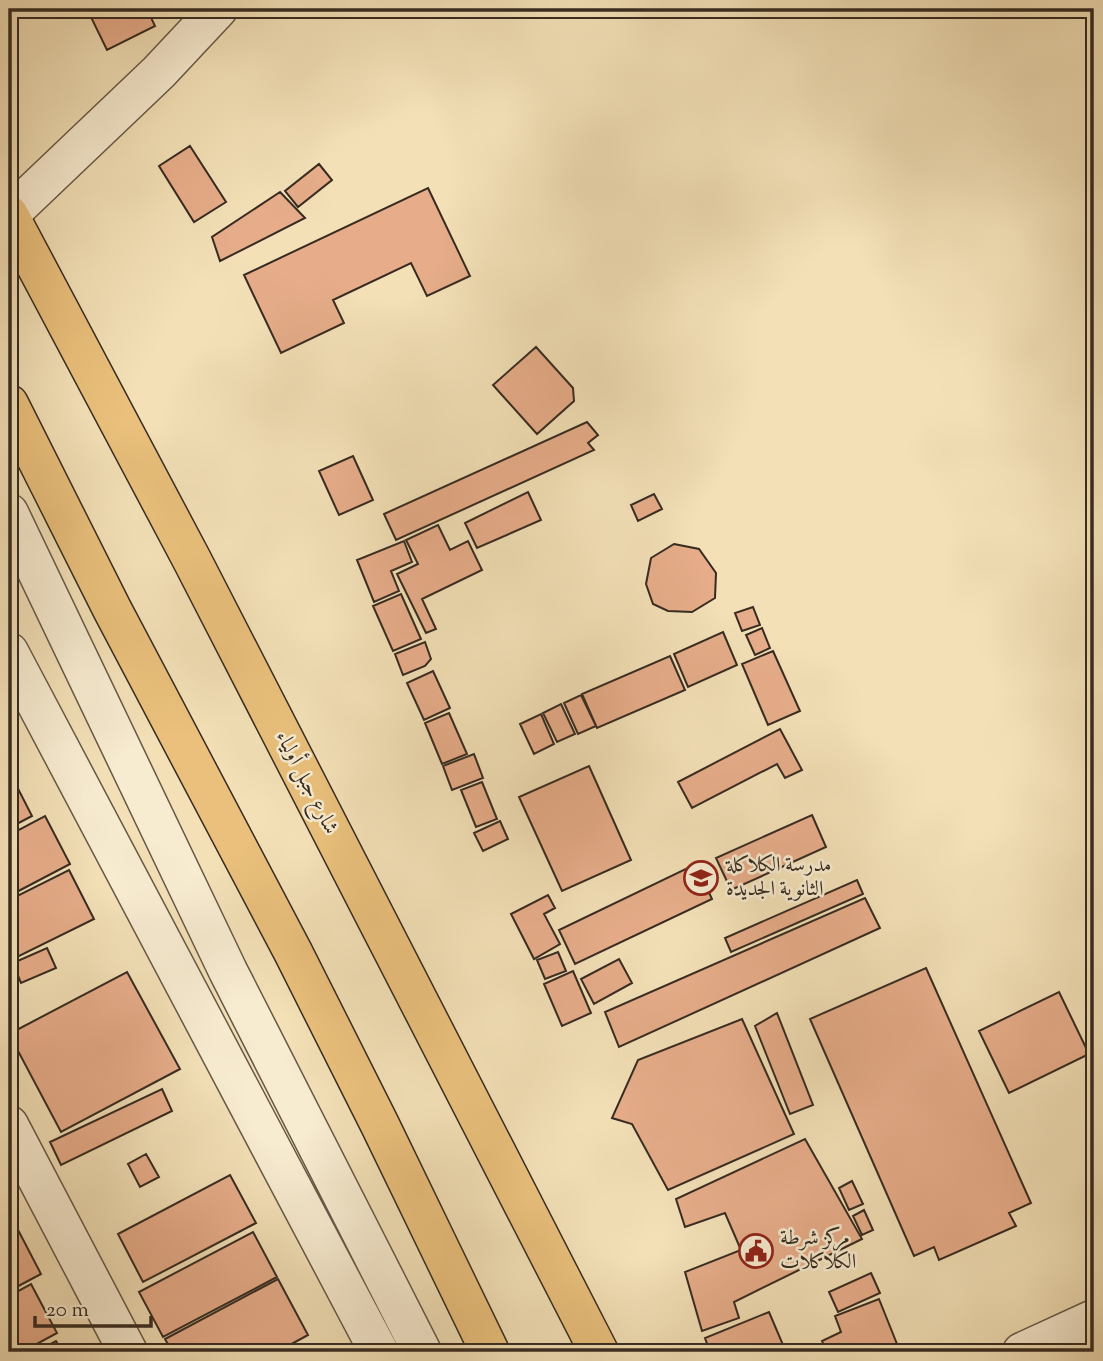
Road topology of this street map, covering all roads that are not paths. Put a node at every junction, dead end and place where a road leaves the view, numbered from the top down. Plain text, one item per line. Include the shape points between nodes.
1 (218, 9) edge
2 (9, 215) edge
3 (9, 404) edge
4 (9, 513) edge
5 (9, 652) edge
6 (80, 666) junction
7 (18, 692) edge
8 (9, 1125) edge
9 (1094, 1319) edge
10 (128, 1352) edge
11 (379, 1352) edge
12 (422, 1352) edge
13 (489, 1352) edge
14 (599, 1352) edge
15 (1022, 1352) edge

1 - 2 street
2 - 14 main road, شارع جبل أولياء via 192,559
3 - 13 main road via 380,1125
4 - 6 street
5 - 7 street
6 - 7 street
6 - 12 street via 228,971
7 - 11 street
8 - 10 street
9 - 15 street

